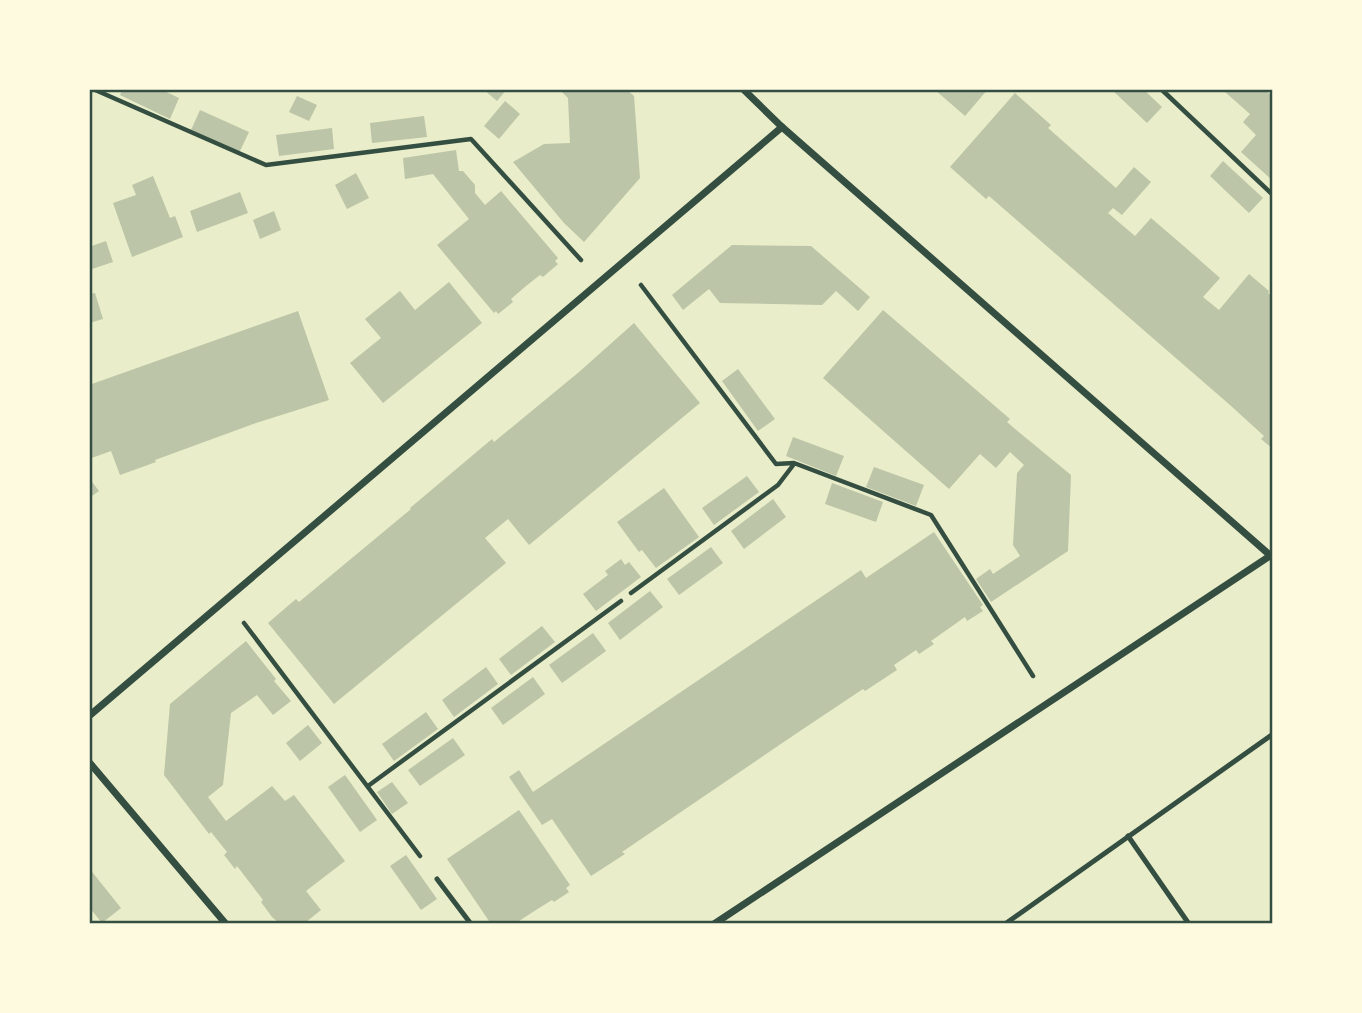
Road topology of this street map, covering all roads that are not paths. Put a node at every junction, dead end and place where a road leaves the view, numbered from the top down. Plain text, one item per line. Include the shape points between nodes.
1 (743, 89) edge
2 (782, 127) junction
3 (1272, 555) edge
4 (89, 716) edge
5 (1273, 734) edge
6 (89, 762) edge
7 (1128, 836) junction
8 (438, 879) road end
9 (226, 924) edge
10 (471, 924) edge
11 (714, 924) edge
12 (1005, 924) edge
13 (1189, 924) edge

1 - 2 street
2 - 3 street
2 - 4 street
3 - 11 street
5 - 7 lane
6 - 9 street
7 - 12 lane
7 - 13 lane
8 - 10 lane

